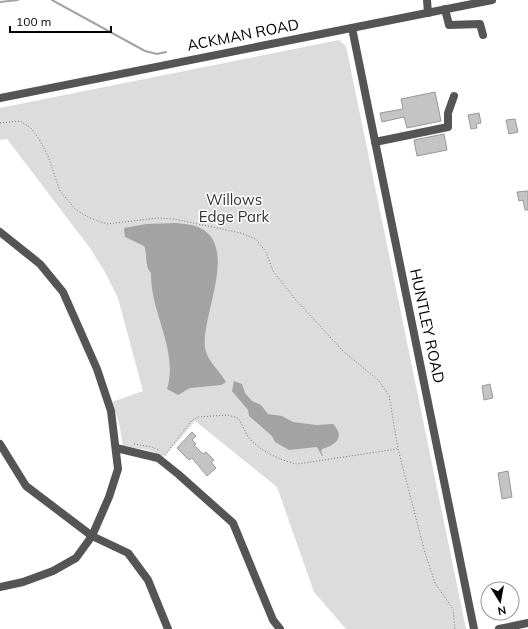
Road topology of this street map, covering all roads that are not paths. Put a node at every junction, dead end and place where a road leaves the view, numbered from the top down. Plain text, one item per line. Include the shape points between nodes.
1 (426, 0) edge
2 (492, 0) edge
3 (481, 1) edge
4 (445, 10) junction
5 (428, 13) junction
6 (352, 28) junction
7 (483, 35) dead end
8 (454, 96) dead end
9 (0, 98) edge
10 (375, 142) junction
11 (0, 232) edge
12 (0, 444) edge
13 (116, 448) junction
14 (92, 536) junction
15 (0, 587) edge
16 (528, 623) edge
17 (168, 629) edge
18 (280, 629) edge
19 (474, 629) edge
20 (499, 629) edge

1 - 5 street
2 - 3 street, ACKMAN ROAD
3 - 4 street, ACKMAN ROAD
4 - 5 street, ACKMAN ROAD
4 - 7 street via 449,25 480,24
5 - 6 street, ACKMAN ROAD
6 - 9 street, ACKMAN ROAD
6 - 10 street, HUNTLEY ROAD
8 - 10 street via 448,113 448,127
10 - 19 street, HUNTLEY ROAD
11 - 13 street via 40,264 63,292 97,369 111,412
12 - 14 street via 26,486
13 - 14 street via 118,469
13 - 18 street via 160,460 233,523 273,620
14 - 15 street via 76,558 65,565 23,582
14 - 17 street via 128,553 148,580
16 - 20 street

